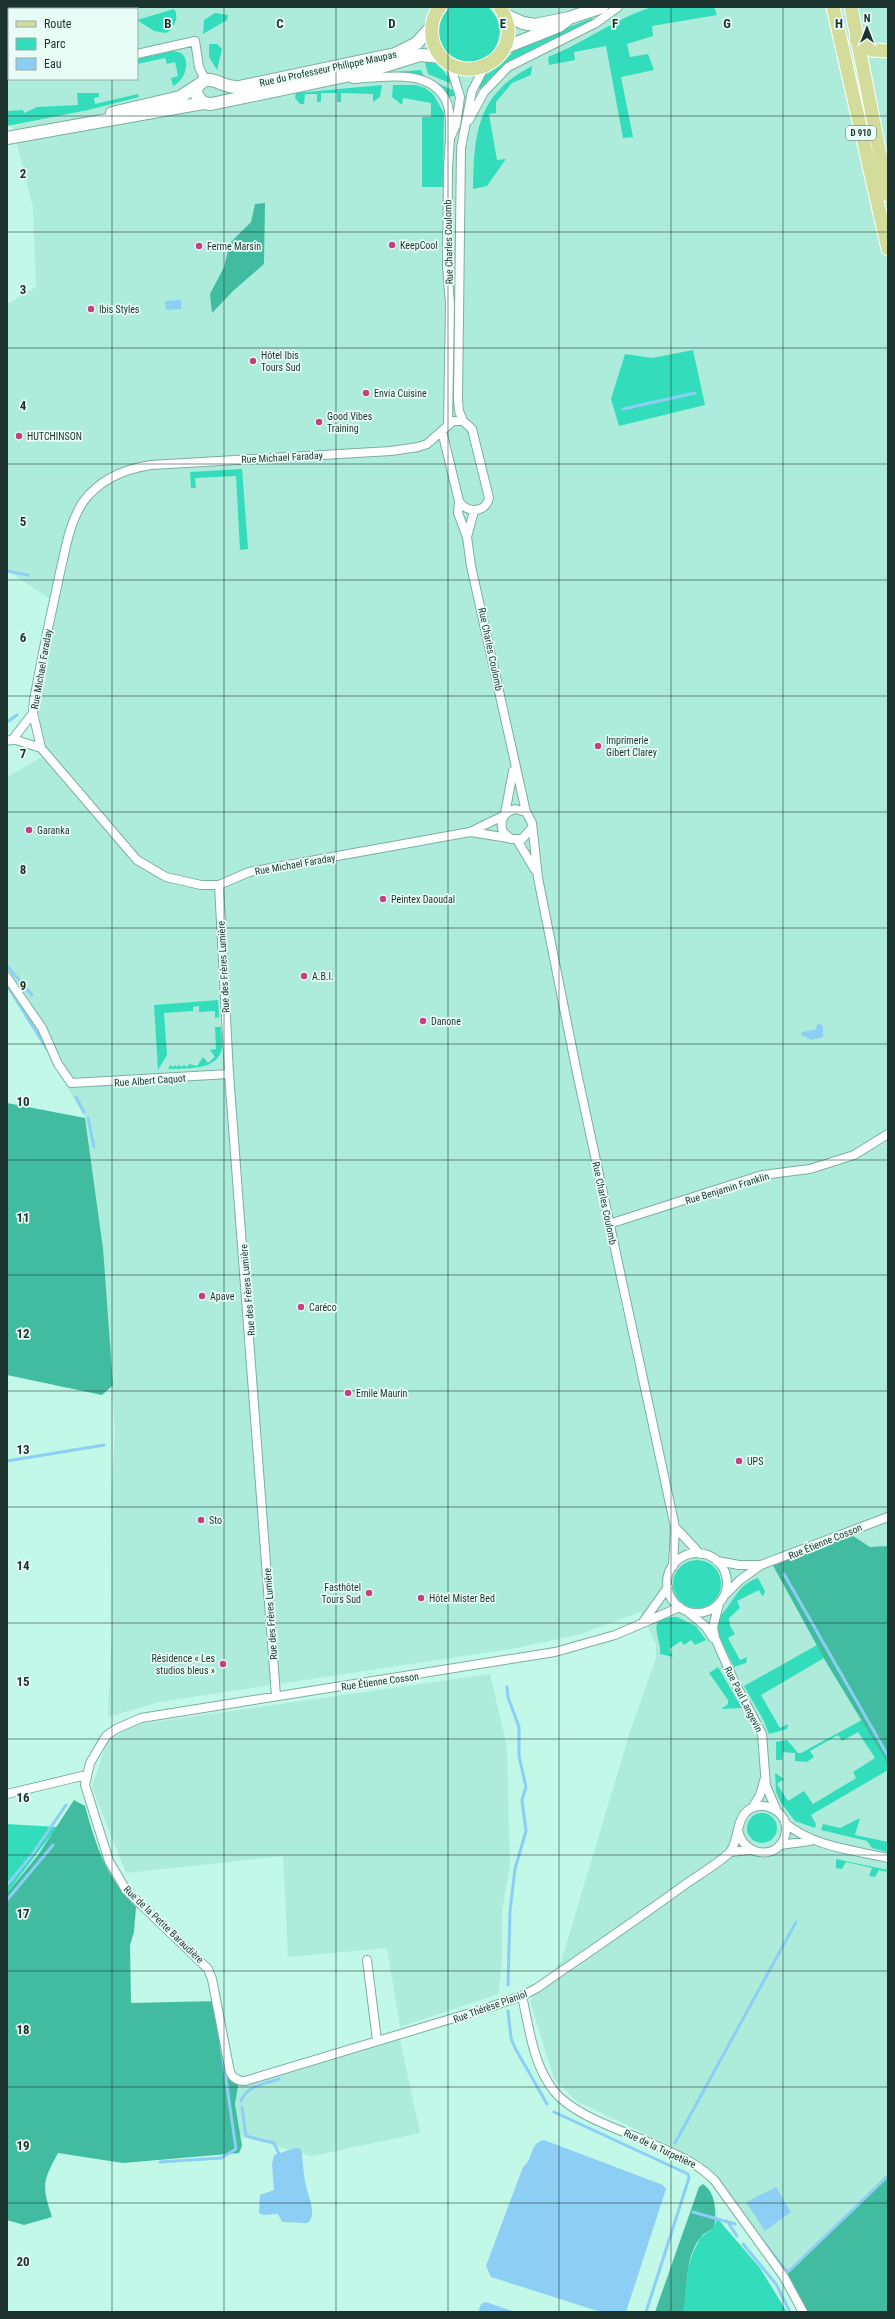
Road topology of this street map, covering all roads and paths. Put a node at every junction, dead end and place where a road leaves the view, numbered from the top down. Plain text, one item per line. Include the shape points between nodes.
1 (440, 7) edge
2 (602, 7) edge
3 (618, 7) edge
4 (833, 7) edge
5 (851, 7) edge
6 (503, 11) edge
7 (569, 18) junction
8 (432, 26) junction
9 (856, 40) junction
10 (504, 48) junction
11 (888, 51) edge
12 (138, 54) edge
13 (446, 60) junction
14 (486, 66) junction
15 (320, 81) junction
16 (206, 83) junction
17 (215, 102) junction
18 (203, 103) junction
19 (75, 125) junction
20 (465, 126) junction
21 (7, 138) edge
22 (450, 138) junction
23 (888, 195) edge
24 (888, 249) edge
25 (464, 421) junction
26 (448, 424) junction
27 (442, 431) junction
28 (459, 501) junction
29 (474, 511) junction
30 (467, 537) junction
31 (34, 713) junction
32 (10, 740) edge
33 (41, 748) junction
34 (515, 762) junction
35 (526, 812) junction
36 (504, 815) junction
37 (531, 830) junction
38 (470, 832) junction
39 (514, 839) junction
40 (538, 878) junction
41 (219, 885) junction
42 (7, 977) edge
43 (229, 1074) junction
44 (888, 1134) edge
45 (609, 1224) junction
46 (888, 1517) edge
47 (675, 1527) junction
48 (700, 1554) junction
49 (717, 1561) junction
50 (761, 1565) junction
51 (673, 1566) junction
52 (668, 1587) junction
53 (724, 1596) junction
54 (719, 1604) junction
55 (683, 1609) junction
56 (642, 1623) junction
57 (718, 1645) junction
58 (276, 1696) junction
59 (116, 1729) joint
60 (86, 1775) junction
61 (765, 1778) junction
62 (7, 1794) edge
63 (752, 1808) junction
64 (778, 1811) junction
65 (785, 1824) junction
66 (738, 1830) junction
67 (813, 1840) junction
68 (780, 1845) junction
69 (750, 1850) junction
70 (730, 1852) junction
71 (888, 1858) edge
72 (367, 1960) dead end
73 (522, 1996) junction
74 (378, 2040) junction
75 (239, 2081) joint
76 (803, 2312) edge

1 - 8 main road
2 - 7 street
3 - 20 street via 596,23 508,67 484,92
4 - 24 main road, D 910
5 - 9 main road
6 - 7 street via 523,23 535,24
6 - 10 main road via 508,32
7 - 10 street via 559,26
8 - 13 main road via 432,37
8 - 16 street, Rue du Professeur Philippe Maupas via 417,43 394,54 239,87 228,88
9 - 11 main road via 872,50
9 - 23 main road
10 - 14 main road
12 - 16 street via 195,41 199,68
13 - 14 main road via 461,68 474,69
13 - 15 street, Rue du Professeur Philippe Maupas via 420,56 365,72
13 - 22 street, Rue Charles Coulomb via 460,97 456,125
14 - 20 street, Rue Charles Coulomb via 472,91
15 - 17 street, Rue du Professeur Philippe Maupas
15 - 22 street, Rue du Professeur Philippe Maupas via 388,78 423,80 436,87 445,98 449,111
16 - 17 street via 221,92
16 - 18 street via 196,94
16 - 19 street via 180,97 146,103
17 - 18 street, Rue du Professeur Philippe Maupas
18 - 19 street
19 - 21 street
20 - 25 street, Rue Charles Coulomb via 460,161 458,316 458,399 459,411
22 - 26 street, Rue Charles Coulomb via 447,266 450,304
25 - 26 street via 458,420
25 - 29 street, Rue Charles Coulomb via 472,429 489,493 488,503
26 - 27 street
27 - 28 street, Rue Charles Coulomb
27 - 31 street, Rue Michael Faraday via 427,444 418,447 376,452 143,466 104,482 84,501 70,532 53,601 34,700
28 - 29 street via 467,510
28 - 30 street, Rue Charles Coulomb via 458,513
29 - 30 street, Rue Charles Coulomb
30 - 34 street, Rue Charles Coulomb
31 - 32 street
31 - 33 street, Rue Michael Faraday
32 - 33 street
33 - 41 street, Rue Michael Faraday via 137,860 170,878 201,885
34 - 35 street, Rue Charles Coulomb
34 - 36 street, Rue Charles Coulomb
35 - 36 street via 515,809
35 - 37 street, Rue Charles Coulomb via 532,823
36 - 38 street, Rue Michael Faraday
36 - 39 street, Rue Charles Coulomb via 501,821 503,832
37 - 39 street via 527,835
37 - 40 street, Rue Charles Coulomb
38 - 39 street, Rue Michael Faraday
38 - 41 street, Rue Michael Faraday via 249,872
39 - 40 street, Rue Charles Coulomb via 528,855
40 - 45 street, Rue Charles Coulomb
41 - 43 street, Rue des Frères Lumière
42 - 43 street, Rue Albert Caquot via 42,1028 58,1064 71,1083
43 - 58 street, Rue des Frères Lumière
44 - 45 street, Rue Benjamin Franklin via 854,1155 810,1169 762,1175
45 - 47 street, Rue Charles Coulomb
46 - 50 street, Rue Étienne Cosson
47 - 48 street
47 - 51 street, Rue Charles Coulomb
48 - 49 street
48 - 51 street via 680,1559
49 - 50 street, Rue Étienne Cosson
49 - 53 street via 727,1577
50 - 53 street, Rue Étienne Cosson
51 - 52 street
52 - 55 street via 670,1595
52 - 56 street
53 - 54 street
54 - 55 street via 703,1612
54 - 57 street, Rue Paul Langevin via 713,1627
55 - 56 street, Rue Étienne Cosson
55 - 57 street, Rue Paul Langevin via 705,1626
56 - 58 street, Rue Étienne Cosson via 583,1645 526,1658
57 - 61 street, Rue Paul Langevin via 762,1734
58 - 59 street, Rue Étienne Cosson via 161,1713
59 - 60 street, Rue de la Petite Baraudière via 106,1736
60 - 62 street
60 - 75 street, Rue de la Petite Baraudière via 85,1785 104,1848 109,1862 126,1890 208,1969 230,2072
61 - 63 street, Rue Paul Langevin via 760,1795
61 - 64 street, Rue Paul Langevin via 769,1795
63 - 64 street via 765,1806
63 - 66 street via 743,1815
64 - 65 street
65 - 67 street
65 - 68 street via 784,1838
66 - 69 street via 744,1844
66 - 70 street
67 - 68 street
67 - 71 street
68 - 69 street via 766,1853
69 - 70 street
70 - 73 street, Rue Thérèse Planiol
72 - 74 street
73 - 74 street, Rue Thérèse Planiol via 467,2015
73 - 76 street, Rue de la Turpetière via 536,2054 554,2090 584,2113 690,2161 707,2172 784,2277
74 - 75 street, Rue Thérèse Planiol via 318,2060

